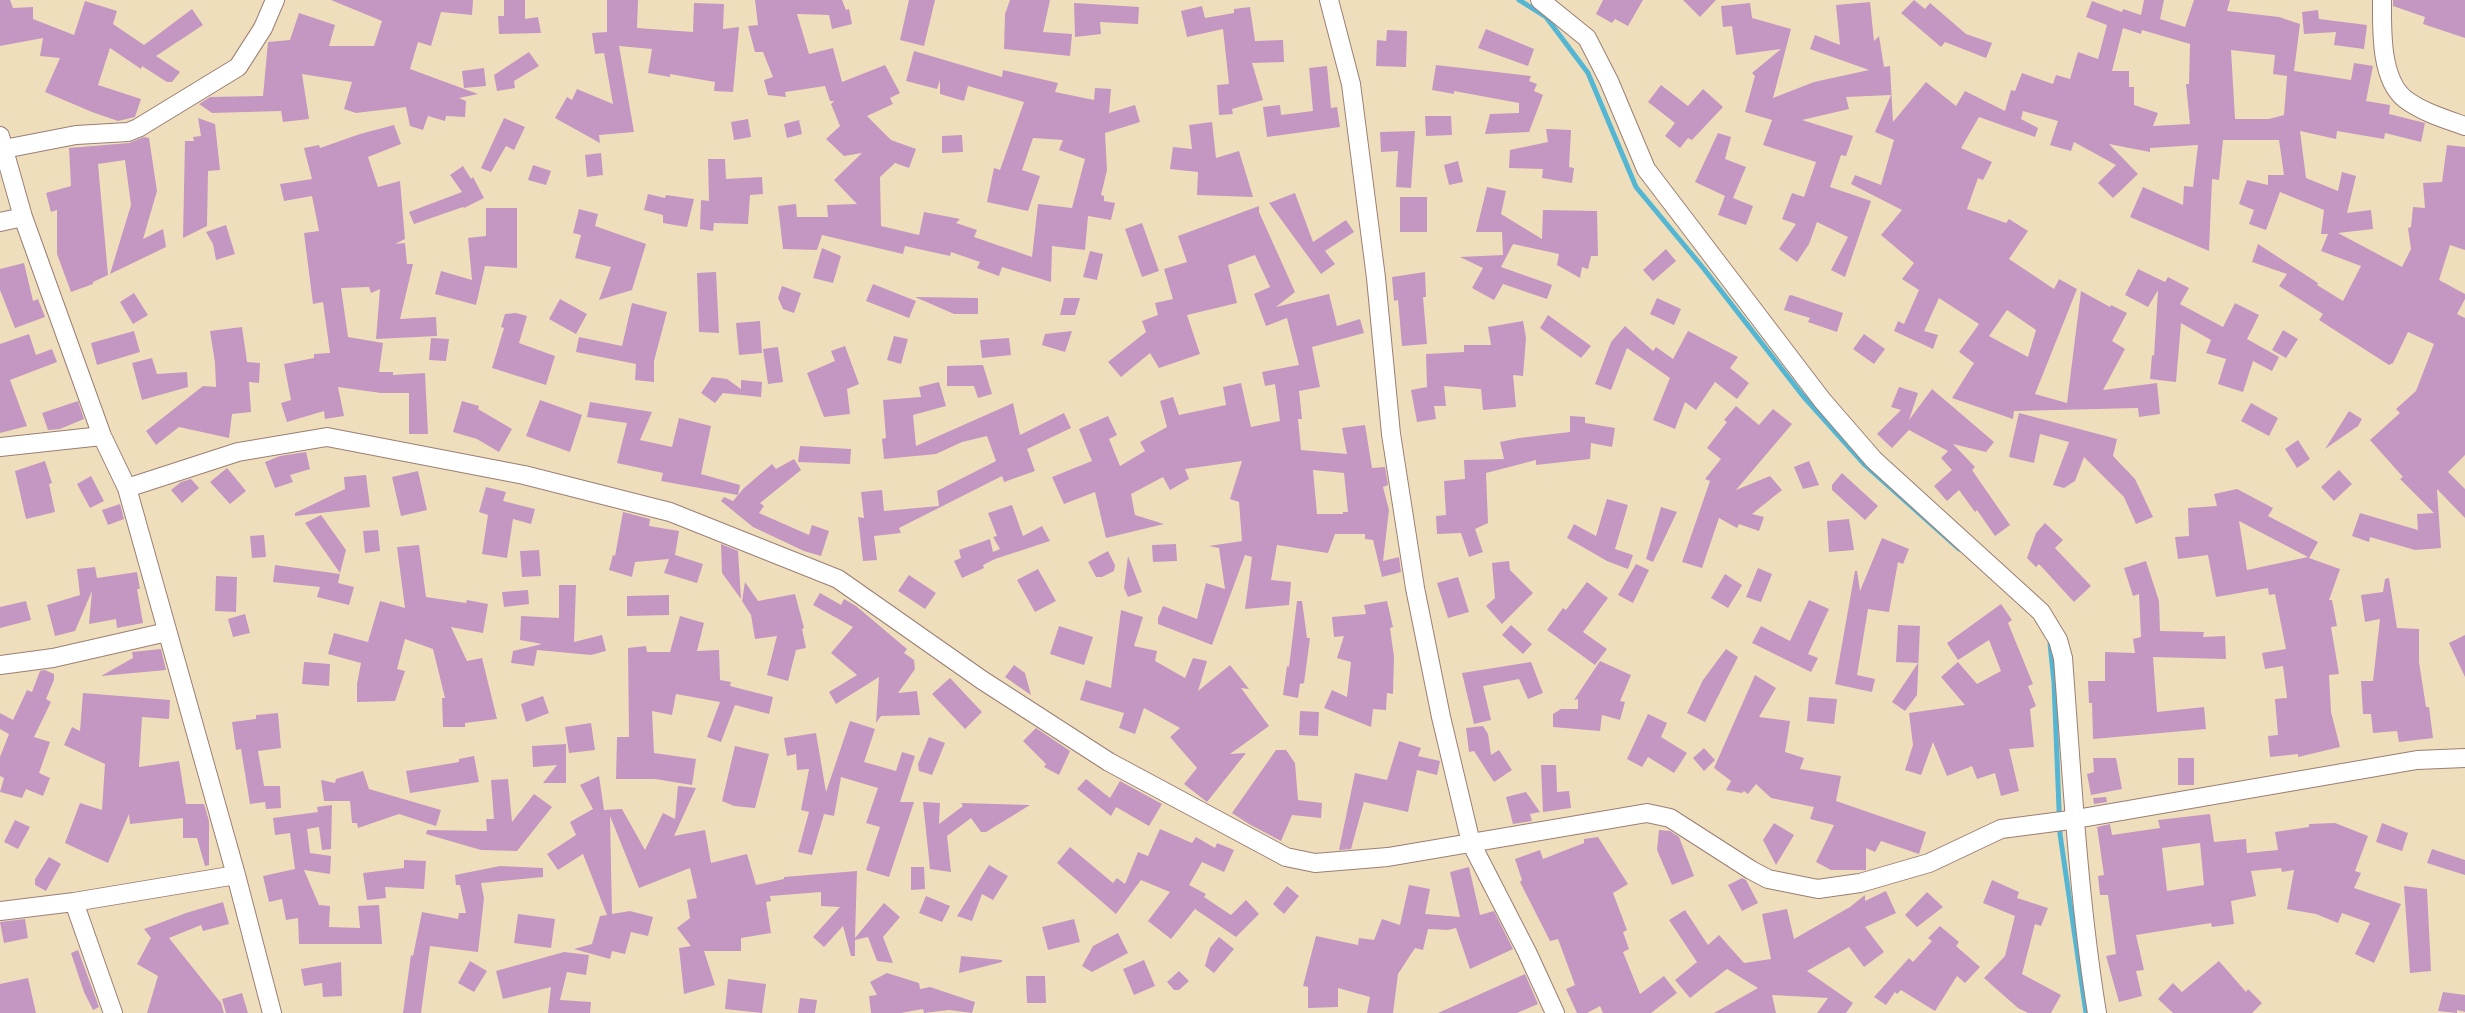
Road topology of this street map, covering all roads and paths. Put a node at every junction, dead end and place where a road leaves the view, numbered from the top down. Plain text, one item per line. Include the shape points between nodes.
1 (275, 0) edge
2 (1329, 0) edge
3 (1540, 0) edge
4 (2382, 0) edge
5 (2465, 126) edge
6 (2, 142) edge
7 (23, 217) junction
8 (0, 222) edge
9 (102, 436) junction
10 (0, 447) edge
11 (127, 488) junction
12 (167, 632) junction
13 (0, 665) edge
14 (2465, 758) edge
15 (2073, 820) junction
16 (1471, 843) junction
17 (236, 875) junction
18 (74, 902) junction
19 (0, 911) edge
20 (113, 1013) edge
21 (272, 1013) edge
22 (1555, 1013) edge
23 (2097, 1013) edge

1 - 6 street via 263,28 238,67 138,128
2 - 16 street via 1351,84 1391,434 1415,588
3 - 15 street via 1587,39 1646,169 1822,400 1874,460 2041,612 2058,640 2063,658
4 - 5 street via 2382,37 2389,74 2403,98 2431,114
6 - 7 street
7 - 8 street
7 - 9 street
9 - 10 street
9 - 11 street
11 - 12 street
11 - 16 street via 238,452 327,437 524,475 661,509 838,579 982,680 1109,762 1286,857 1315,863 1388,857
12 - 13 street via 53,658
12 - 17 street
14 - 15 street via 2417,760
15 - 16 street via 2001,829 1929,863 1860,883 1818,889 1768,879 1659,814
15 - 23 street
16 - 22 street
17 - 18 street
17 - 21 street
18 - 19 street
18 - 20 street

